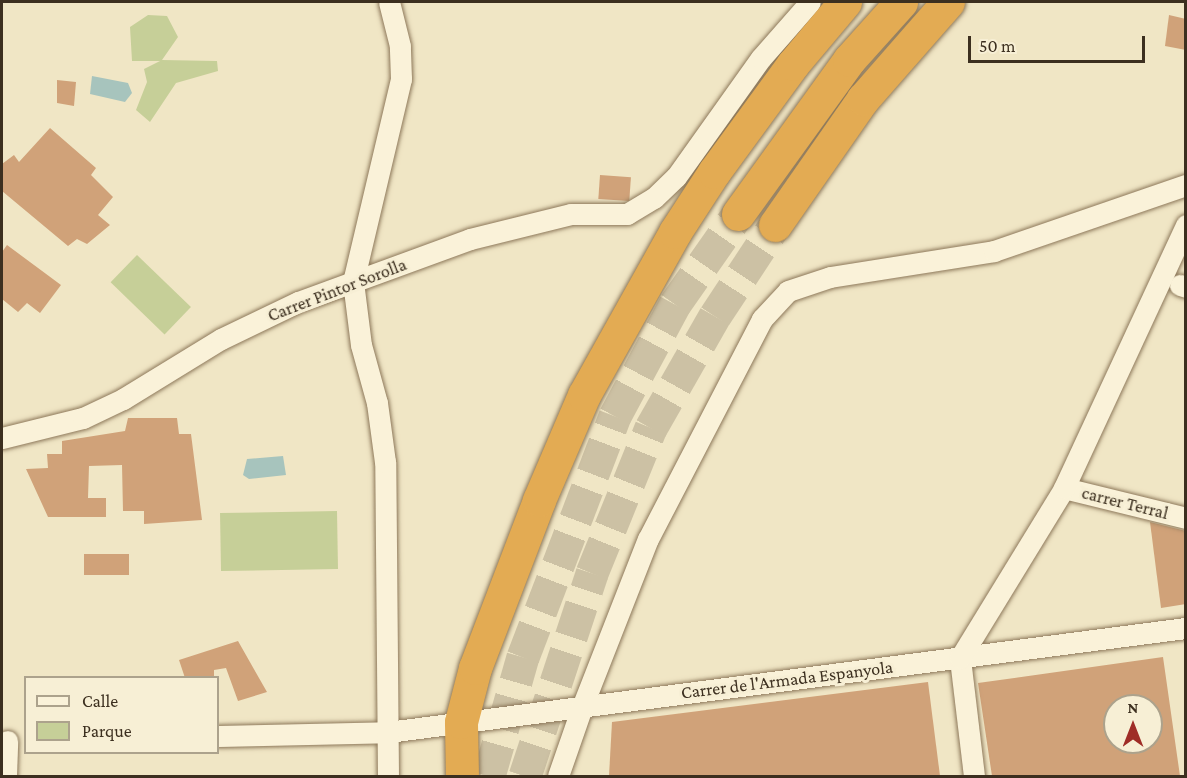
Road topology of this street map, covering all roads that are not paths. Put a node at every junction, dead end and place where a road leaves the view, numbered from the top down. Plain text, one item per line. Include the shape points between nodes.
1 (389, 2) edge
2 (810, 2) edge
3 (845, 2) edge
4 (901, 2) edge
5 (948, 2) edge
6 (1185, 185) edge
7 (738, 214) tunnel mouth
8 (775, 225) tunnel mouth
9 (1185, 225) edge
10 (353, 282) junction
11 (2, 438) edge
12 (1064, 488) junction
13 (1185, 518) edge
14 (1185, 629) edge
15 (960, 658) junction
16 (582, 707) junction
17 (461, 722) junction
18 (387, 732) junction
19 (219, 736) edge
20 (11, 741) edge
21 (6, 777) edge
22 (387, 777) edge
23 (462, 777) edge
24 (558, 777) edge
25 (974, 777) edge

1 - 10 street via 400,46 400,79
2 - 10 street, Carrer Pintor Sorolla via 761,58 676,177 654,198 627,214 571,214 470,238
3 - 17 highway via 793,64 707,182 584,396 502,594
4 - 7 highway via 849,60
5 - 8 highway via 864,99
6 - 16 street via 994,251 830,277 788,291 762,319 648,539
9 - 12 street
10 - 11 street, Carrer Pintor Sorolla via 298,302 222,339 123,399 83,418
10 - 18 street via 361,345 377,403 385,462
12 - 13 street, carrer Terral
12 - 15 street
14 - 15 street, Carrer de l'Armada Espanyola
15 - 16 street, Carrer de l'Armada Espanyola
15 - 25 street
16 - 17 street, Carrer de l'Armada Espanyola
16 - 24 street
17 - 18 street, Carrer de l'Armada Espanyola
17 - 23 highway
18 - 19 street, Carrer de l'Armada Espanyola
18 - 22 street
20 - 21 street

